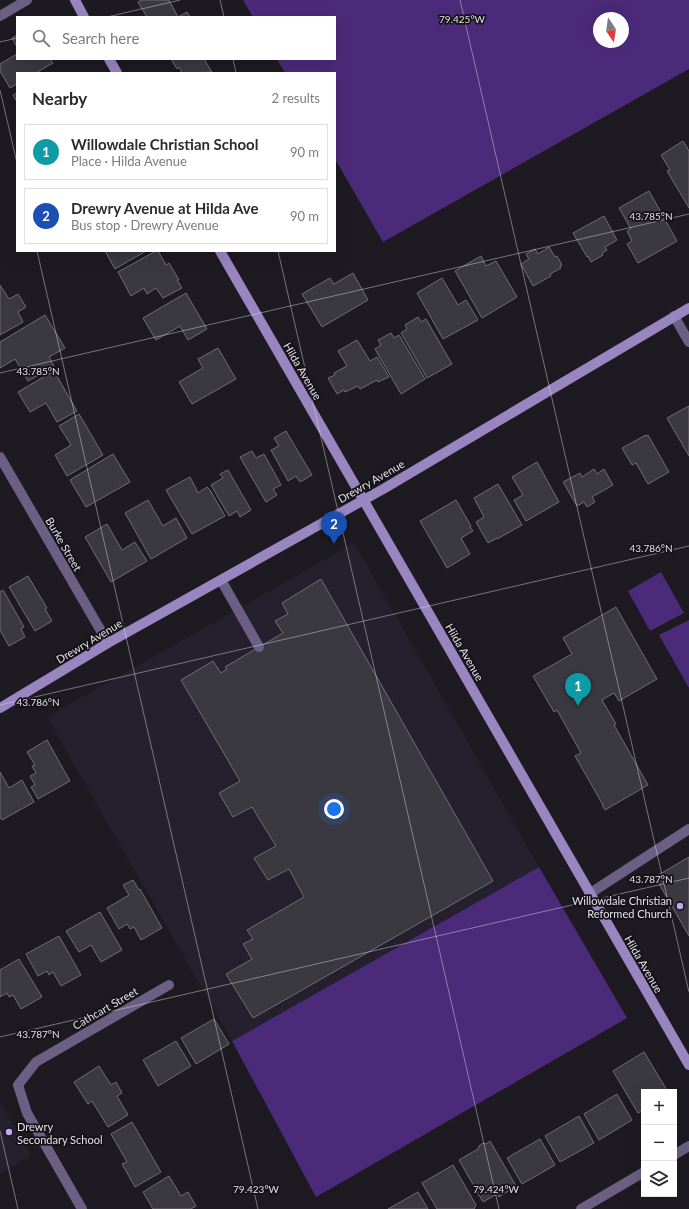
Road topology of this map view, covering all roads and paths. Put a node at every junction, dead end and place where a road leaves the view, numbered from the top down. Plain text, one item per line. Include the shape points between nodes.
1 (27, 0) edge
2 (75, 0) edge
3 (0, 16) edge
4 (83, 16) edge
5 (110, 60) edge
6 (116, 72) edge
7 (221, 252) edge
8 (689, 308) edge
9 (674, 316) junction
10 (689, 342) edge
11 (0, 457) edge
12 (364, 499) junction
13 (221, 580) junction
14 (108, 643) junction
15 (259, 647) dead end
16 (0, 708) edge
17 (689, 829) edge
18 (589, 894) junction
19 (170, 985) dead end
20 (689, 1065) edge
21 (689, 1146) edge
22 (677, 1153) edge
23 (641, 1174) edge
24 (82, 1209) edge
25 (581, 1209) edge

1 - 3 street
2 - 4 street
5 - 6 street
7 - 12 street, Hilda Avenue
8 - 9 street, Drewry Avenue
9 - 10 street
9 - 12 street, Drewry Avenue
11 - 14 street, Burke Street
12 - 13 street, Drewry Avenue
12 - 18 street, Hilda Avenue
13 - 14 street, Drewry Avenue
13 - 15 street
14 - 16 street, Drewry Avenue
17 - 18 street
18 - 20 street, Hilda Avenue
19 - 24 street, Cathcart Street via 36,1062 18,1085 27,1113
21 - 22 street
23 - 25 street

